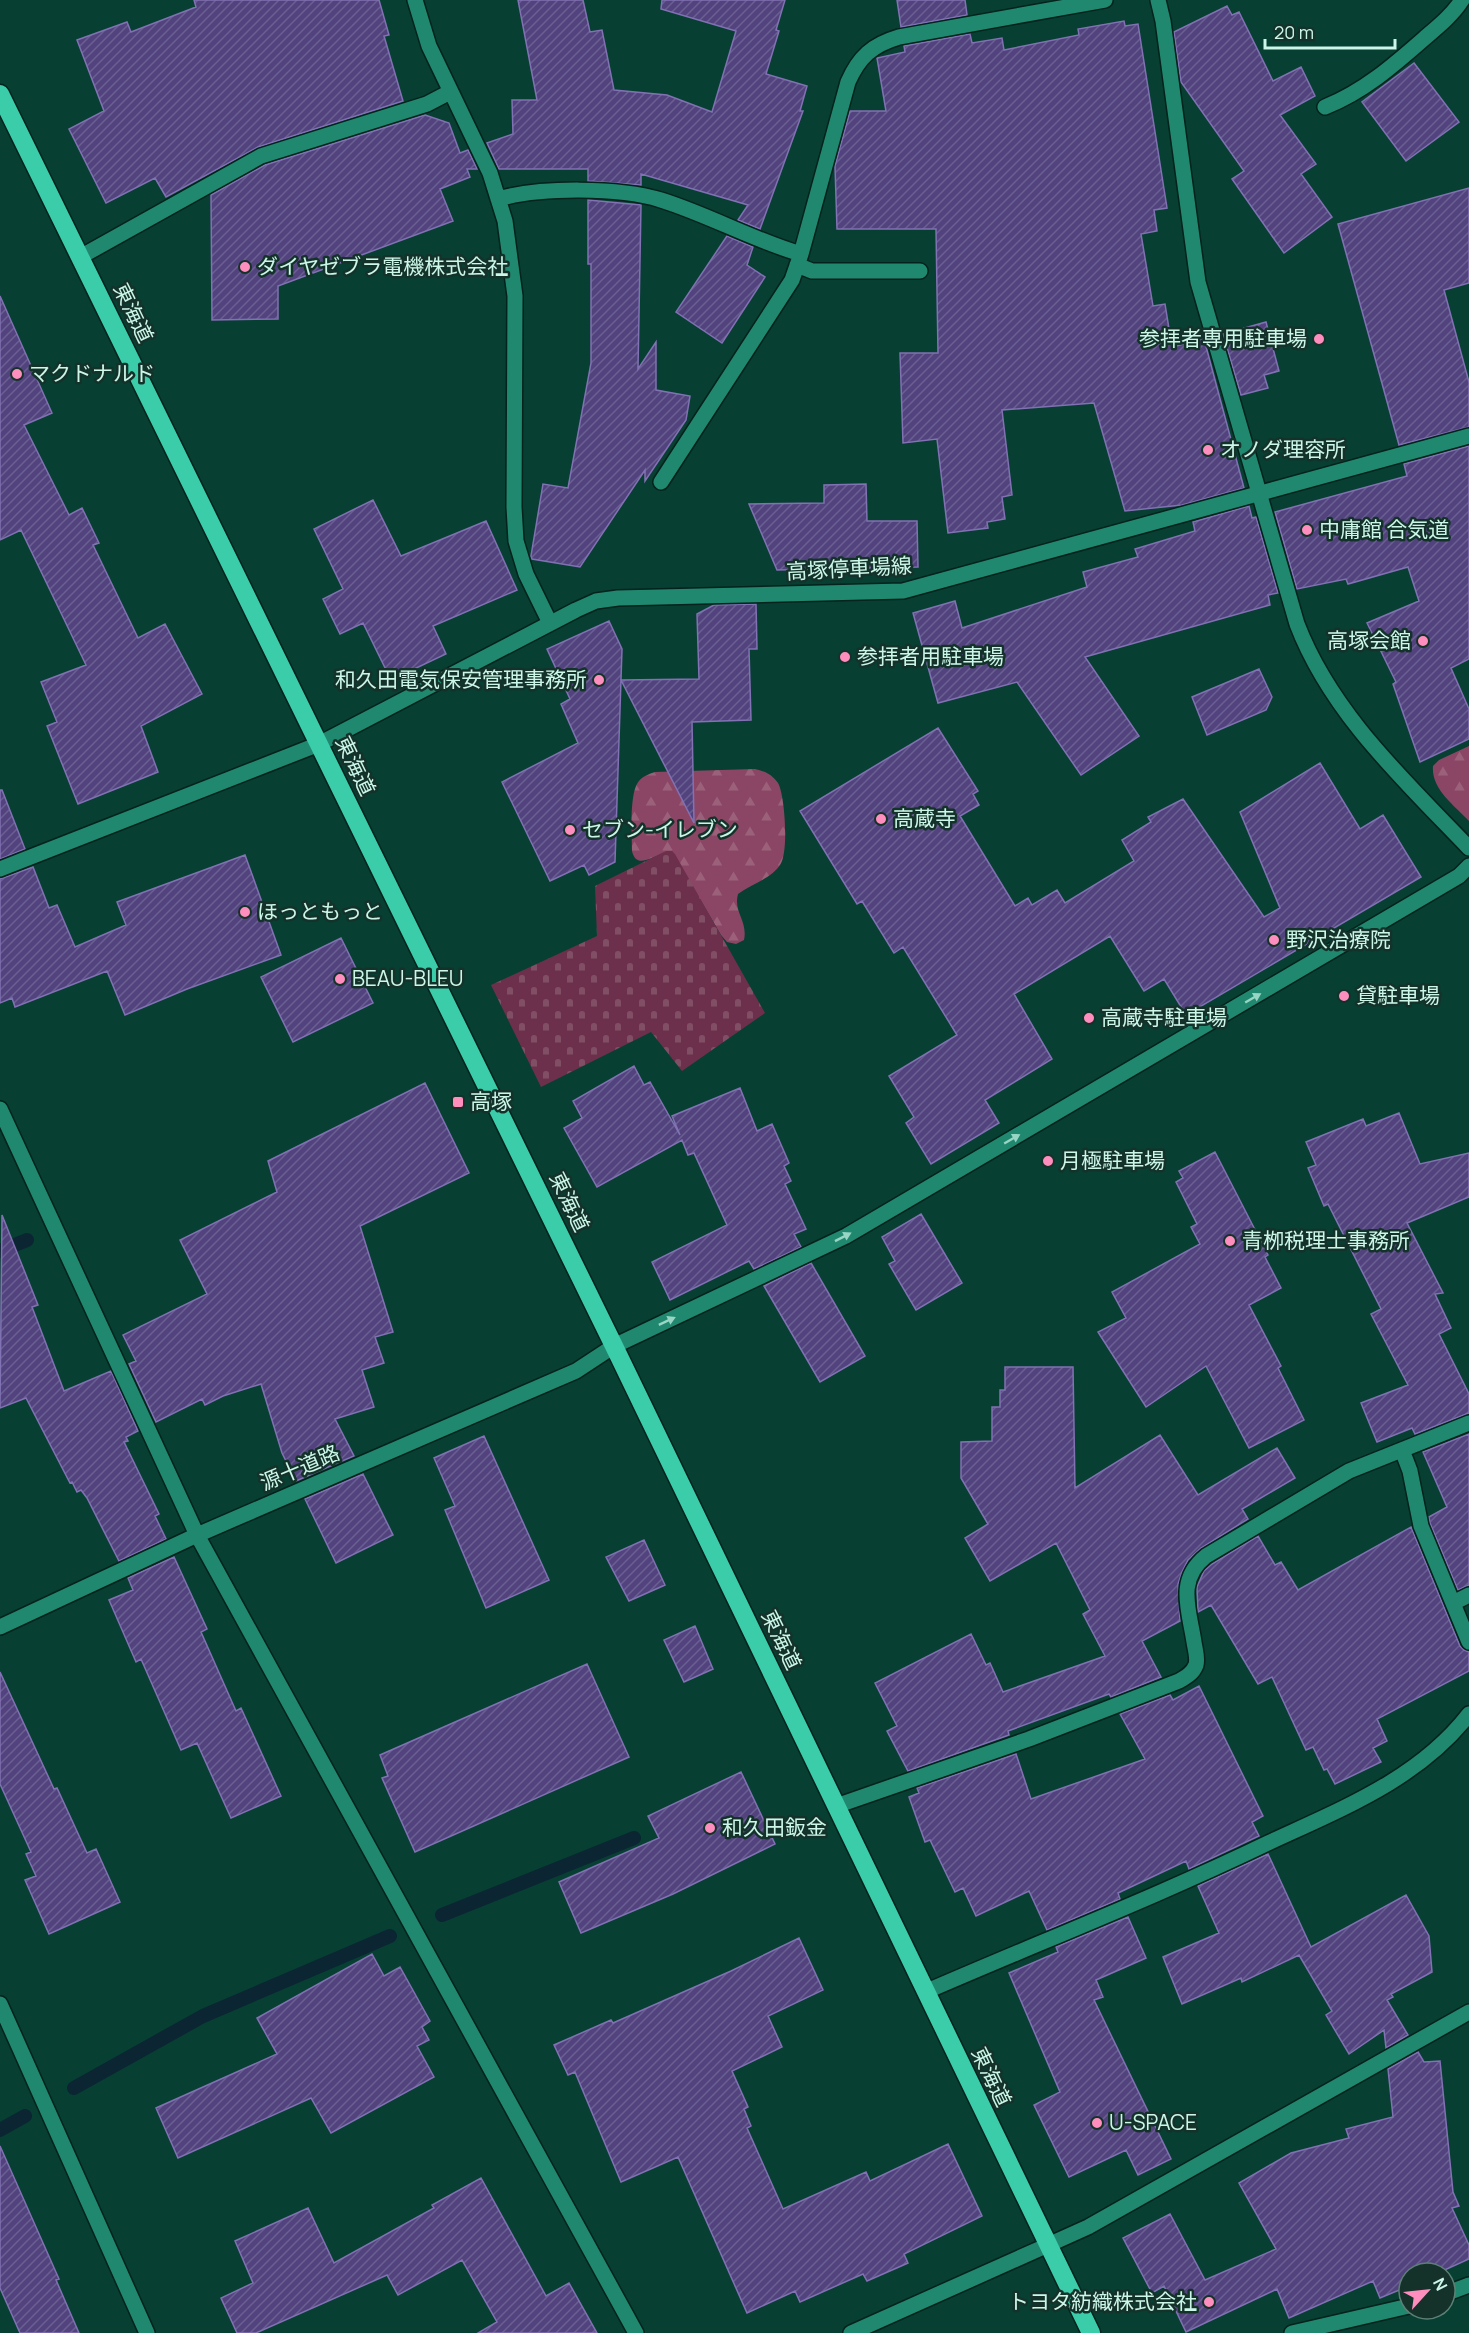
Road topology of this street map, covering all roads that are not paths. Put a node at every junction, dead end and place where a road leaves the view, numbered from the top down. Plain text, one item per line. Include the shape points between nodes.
1 (415, 0) edge
2 (1105, 0) edge
3 (1158, 0) edge
4 (1462, 0) edge
5 (450, 92) junction
6 (0, 94) edge
7 (1325, 107) dead end
8 (498, 199) junction
9 (80, 257) junction
10 (799, 260) junction
11 (920, 271) dead end
12 (1469, 436) edge
13 (661, 482) dead end
14 (1258, 494) junction
15 (550, 623) junction
16 (319, 744) junction
17 (1469, 848) edge
18 (1469, 866) edge
19 (0, 869) edge
20 (0, 1109) edge
21 (614, 1346) junction
22 (1469, 1424) edge
23 (1402, 1450) junction
24 (197, 1535) junction
25 (1469, 1596) edge
26 (1453, 1603) junction
27 (0, 1627) edge
28 (1469, 1642) edge
29 (1469, 1713) edge
30 (836, 1806) junction
31 (926, 1992) junction
32 (0, 2004) edge
33 (1469, 2012) edge
34 (1048, 2246) junction
35 (1397, 2309) edge
36 (147, 2333) edge
37 (636, 2333) edge
38 (851, 2333) edge
39 (1091, 2333) edge
40 (1292, 2333) edge

1 - 5 street via 429,46
2 - 10 street via 899,37 867,52 848,82
3 - 14 street via 1197,282
4 - 7 street via 1453,13 1380,76
5 - 8 street via 480,150
5 - 9 street via 427,104 261,156
6 - 9 highway, 東海道
8 - 10 street via 523,192 640,194 780,248
8 - 15 street via 510,246 515,296 516,541 526,573
9 - 16 highway, 東海道
10 - 11 street via 813,271
10 - 13 street via 780,302
12 - 14 street, 高塚停車場線
14 - 15 street, 高塚停車場線 via 903,591 618,598 596,601
14 - 17 street via 1306,648 1369,744
15 - 16 street, 高塚停車場線
16 - 19 street, 高塚停車場線
16 - 21 highway, 東海道
21 -> 18 street, 源十道路 via 846,1236 1460,876
20 - 24 street
21 - 24 street, 源十道路 via 576,1371
21 - 30 highway, 東海道
22 - 23 street
23 - 26 street via 1421,1526
23 - 30 street via 1349,1471 1194,1566 1187,1580 1196,1652 1196,1665 1190,1675 1029,1738
24 - 27 street, 源十道路
24 - 37 street
25 - 26 street
26 - 28 street
29 - 31 street via 1439,1746 1380,1790 1204,1874
30 - 31 highway, 東海道
31 - 34 highway, 東海道
32 - 36 street
33 - 34 street
34 - 38 street
34 - 39 highway, 東海道
35 - 40 street

